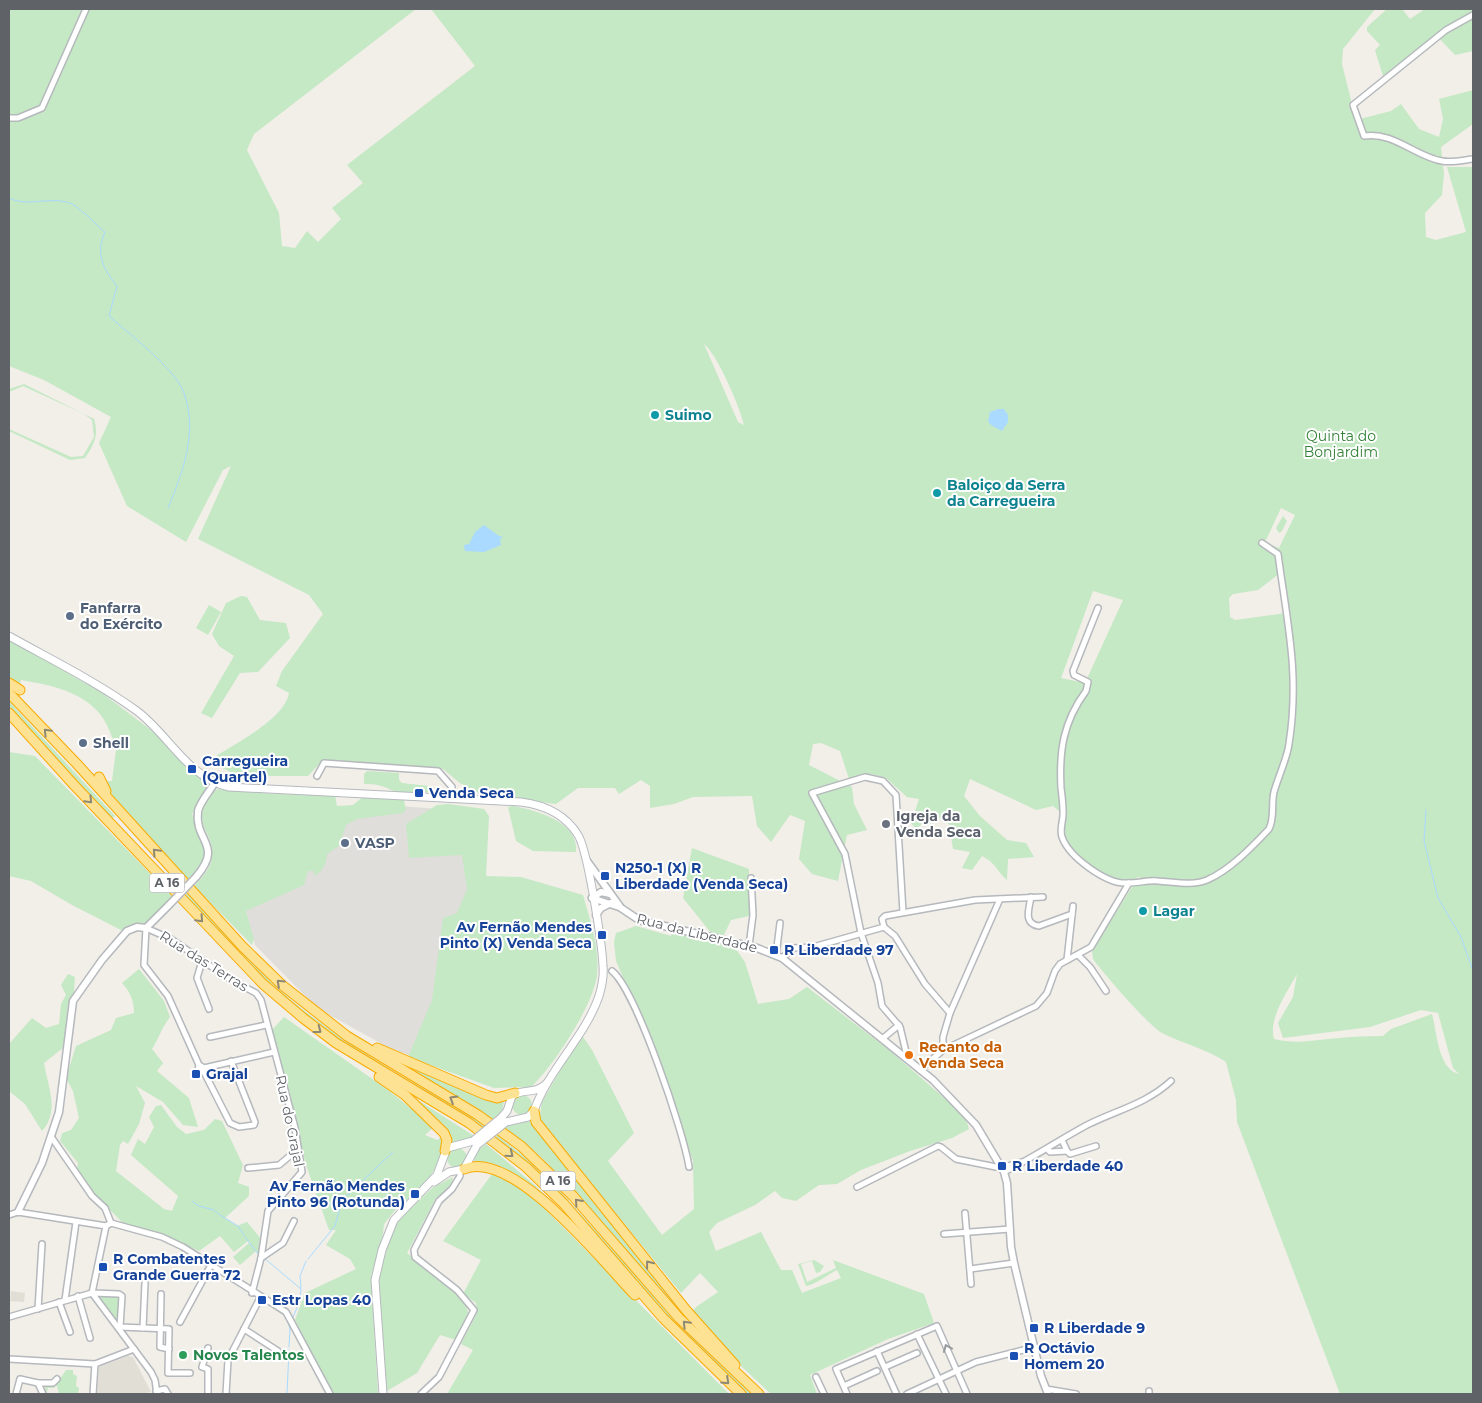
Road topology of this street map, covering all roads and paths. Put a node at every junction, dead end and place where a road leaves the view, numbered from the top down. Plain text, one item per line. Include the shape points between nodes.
1 (86, 9) edge
2 (1473, 16) edge
3 (9, 118) edge
4 (1473, 159) edge
5 (1262, 543) dead end
6 (1098, 608) dead end
7 (9, 636) edge
8 (9, 683) edge
9 (20, 690) dead end
10 (9, 693) edge
11 (9, 713) edge
12 (34, 749) dead end
13 (317, 776) dead end
14 (99, 777) dead end
15 (214, 784) junction
16 (74, 785) junction
17 (452, 797) junction
18 (117, 810) junction
19 (585, 858) junction
20 (751, 878) dead end
21 (1129, 884) junction
22 (611, 894) junction
23 (1030, 897) junction
24 (1043, 897) dead end
25 (592, 898) junction
26 (1000, 898) junction
27 (611, 903) junction
28 (1073, 906) dead end
29 (621, 908) junction
30 (903, 912) junction
31 (1072, 914) junction
32 (596, 915) junction
33 (780, 923) dead end
34 (884, 927) junction
35 (146, 928) junction
36 (862, 933) junction
37 (749, 946) junction
38 (1078, 955) junction
39 (779, 956) junction
40 (1067, 960) junction
41 (202, 961) junction
42 (612, 971) dead end
43 (1106, 991) dead end
44 (260, 997) joint
45 (209, 1009) dead end
46 (950, 1013) junction
47 (317, 1014) junction
48 (266, 1025) junction
49 (899, 1025) junction
50 (210, 1037) dead end
51 (882, 1039) junction
52 (336, 1043) junction
53 (943, 1050) junction
54 (274, 1052) junction
55 (905, 1058) junction
56 (231, 1061) junction
57 (202, 1068) junction
58 (920, 1070) junction
59 (552, 1077) junction
60 (1171, 1081) dead end
61 (516, 1093) junction
62 (527, 1093) junction
63 (508, 1106) junction
64 (535, 1110) junction
65 (520, 1118) junction
66 (503, 1120) junction
67 (52, 1138) junction
68 (1062, 1140) junction
69 (475, 1143) junction
70 (460, 1144) junction
71 (1096, 1146) dead end
72 (1047, 1149) junction
73 (297, 1150) junction
74 (1067, 1151) junction
75 (444, 1153) junction
76 (470, 1158) junction
77 (688, 1167) dead end
78 (248, 1168) dead end
79 (460, 1170) junction
80 (1002, 1170) junction
81 (427, 1186) junction
82 (857, 1187) dead end
83 (277, 1192) dead end
84 (280, 1198) junction
85 (18, 1212) junction
86 (965, 1213) dead end
87 (9, 1216) edge
88 (294, 1221) dead end
89 (76, 1222) junction
90 (108, 1225) junction
91 (1010, 1229) junction
92 (966, 1232) junction
93 (944, 1234) dead end
94 (42, 1244) dead end
95 (261, 1258) junction
96 (1014, 1263) junction
97 (211, 1264) junction
98 (970, 1269) junction
99 (145, 1282) dead end
100 (971, 1284) dead end
101 (92, 1293) junction
102 (252, 1293) junction
103 (161, 1294) dead end
104 (78, 1296) junction
105 (260, 1298) junction
106 (62, 1301) junction
107 (38, 1309) junction
108 (9, 1317) edge
109 (180, 1322) dead end
110 (120, 1327) junction
111 (143, 1328) junction
112 (160, 1328) junction
113 (244, 1329) junction
114 (70, 1332) dead end
115 (917, 1334) junction
116 (90, 1338) dead end
117 (682, 1338) junction
118 (208, 1348) dead end
119 (1035, 1348) junction
120 (134, 1349) junction
121 (169, 1349) junction
122 (278, 1351) dead end
123 (877, 1351) junction
124 (917, 1353) dead end
125 (9, 1359) edge
126 (94, 1364) junction
127 (885, 1367) junction
128 (877, 1371) dead end
129 (956, 1371) junction
130 (190, 1373) dead end
131 (816, 1377) dead end
132 (57, 1379) dead end
133 (939, 1379) junction
134 (155, 1380) junction
135 (38, 1383) junction
136 (844, 1386) junction
137 (167, 1392) edge
138 (1047, 1392) edge
139 (157, 1393) edge
140 (895, 1393) edge
141 (16, 1394) edge
142 (43, 1394) edge
143 (93, 1394) edge
144 (208, 1394) edge
145 (226, 1394) edge
146 (330, 1394) edge
147 (383, 1394) edge
148 (421, 1394) edge
149 (740, 1394) edge
150 (759, 1394) edge
151 (824, 1394) edge
152 (848, 1394) edge
153 (905, 1394) edge
154 (946, 1394) edge
155 (967, 1394) edge
156 (1076, 1394) edge

1 - 3 street via 42,108 18,118
2 - 4 street via 1446,30 1353,105 1364,136 1401,143 1442,162
5 - 21 street via 1278,554 1295,680 1289,747 1273,797 1272,823 1243,854 1209,879 1191,883 1147,880
6 - 21 street via 1073,671 1074,675 1088,682 1061,741 1064,813 1061,832 1065,844 1079,861 1092,870
7 - 15 main road via 135,710 152,723 193,768
8 - 9 highway
18 -> 10 highway, A 16
11 - 16 highway, A 16
12 - 16 highway
13 - 17 street via 324,763 438,771 452,787
14 - 18 highway
15 - 17 main road
15 - 35 street, bridge via 198,812 209,854 205,867
16 -> 52 highway, A 16 via 263,984
17 - 19 main road via 539,804 567,822 578,836
47 -> 18 highway, A 16 via 242,946
19 - 22 street, Rua da Liberdade
19 - 25 main road
20 - 37 street via 753,915
21 - 38 street via 1091,946
22 - 25 street via 601,892
22 - 29 street, Rua da Liberdade
23 - 24 street
23 - 26 street
23 - 31 street via 1028,916 1033,925 1039,926
25 - 27 street
25 - 32 main road
26 - 30 street
26 - 46 street
27 - 29 street
27 - 32 street via 600,908
28 - 31 street
29 - 37 street, Rua da Liberdade via 643,922
30 - 34 street via 885,916 882,920
30 - 36 street via 896,795 883,781 865,777 812,793 845,854
31 - 40 street
32 - 59 main road via 604,967 601,988 588,1018
33 - 39 street
34 - 36 street
34 - 46 street via 895,936 925,984
35 - 41 street, Rua das Terras via 171,939
35 - 57 street via 144,965 168,996
35 - 67 street via 127,931 73,1001 59,1112
36 - 39 street via 813,947 794,948
36 - 49 street via 882,1006
37 - 39 street, Rua da Liberdade
38 - 40 street
38 - 43 street
39 - 51 street, Rua da Liberdade
40 - 53 street via 1055,970 1047,993 1036,1006
41 - 44 street, Rua das Terras
41 - 45 street via 197,978
42 - 77 street via 620,978 663,1079
44 - 48 street, Rua do Grajal
46 - 53 street
47 - 61 highway, A 16 via 397,1058 486,1095 497,1098
150 -> 47 highway, A 16 via 679,1318 573,1196 521,1146 478,1115 369,1050
48 - 50 street
48 - 54 street, Rua do Grajal
49 - 51 street
49 - 55 street
51 - 55 street, Rua da Liberdade
52 - 75 highway, A 16 via 356,1062 404,1095 442,1131 446,1138
52 -> 117 highway, A 16 via 469,1123 526,1167 564,1204
53 - 58 street
54 - 56 street
54 - 73 street, Rua do Grajal
55 - 58 street, Rua da Liberdade
56 - 57 street
56 - 57 street via 254,1125 233,1126
58 - 80 street, Rua da Liberdade via 976,1125
59 - 62 main road via 542,1088
59 - 64 main road
60 - 68 street via 1144,1101
61 - 62 main road
61 - 63 main road
62 - 64 main road via 534,1099
63 - 65 main road via 512,1114
63 - 66 main road
64 - 65 main road via 528,1117
150 -> 64 highway, A 16 via 686,1310 536,1122
65 - 66 main road
66 - 69 main road, bridge
67 - 85 street
67 - 90 street via 92,1196 105,1208
68 - 72 street
68 - 74 street
69 - 70 main road
69 - 76 main road
70 - 75 main road via 451,1145
70 - 76 main road via 468,1149
71 - 74 street via 1074,1154
72 - 74 street via 1050,1152
72 - 80 street via 1028,1161
73 - 78 street via 279,1165
73 - 84 street, Rua do Grajal via 302,1172
75 - 79 main road via 445,1164
75 - 81 main road via 439,1171
76 - 79 main road
79 - 81 main road
79 - 117 highway, A 16 via 480,1165 490,1167 532,1190 662,1323
79 - 148 street via 460,1176 439,1201 414,1250 415,1257 457,1290 474,1310 439,1377
80 - 82 street via 956,1160 938,1146
80 - 91 street, Rua da Liberdade via 1008,1188
81 - 147 main road via 394,1220 376,1268
83 - 84 street
84 - 95 street, Rua do Grajal via 266,1217
85 - 87 street
85 - 89 street
86 - 92 street
88 - 95 street via 283,1243
89 - 90 street
89 - 106 street
90 - 97 street via 162,1237
90 - 101 street
91 - 92 street
91 - 96 street, Rua da Liberdade
92 - 93 street
92 - 98 street
94 - 107 street
95 - 102 street, Rua do Grajal
96 - 98 street
96 - 119 street, Rua da Liberdade
97 - 102 street
97 - 109 street
98 - 100 street
99 - 111 street
101 - 104 street
101 - 110 street
101 - 110 street via 121,1295
102 - 105 street
103 - 112 street
104 - 106 street
104 - 116 street
105 - 113 street via 253,1304
105 - 146 street via 286,1312
106 - 107 street
106 - 114 street
107 - 108 street
110 - 111 street
110 - 120 street
111 - 112 street
112 - 121 street via 160,1347
112 - 121 street via 170,1331
113 - 122 street
113 - 145 street via 228,1360
115 - 123 street
129 -> 115 street via 937,1326
115 - 133 street
117 -> 149 highway, A 16
118 - 144 street via 202,1367 208,1369
119 - 129 street via 976,1362
119 - 138 street, Rua da Liberdade
120 - 126 street
120 - 134 street
121 - 130 street via 168,1373
123 - 127 street
123 - 136 street via 836,1369
124 - 127 street
125 - 126 street
126 - 143 street
127 - 140 street
128 - 136 street
129 - 133 street
129 - 155 street
131 - 151 street
132 - 135 street via 53,1383
133 - 153 street
133 - 154 street
134 - 137 street
134 - 139 street
135 - 141 street via 20,1379
135 - 142 street
136 - 152 street
137 - 139 street
138 - 156 street
140 - 153 street

